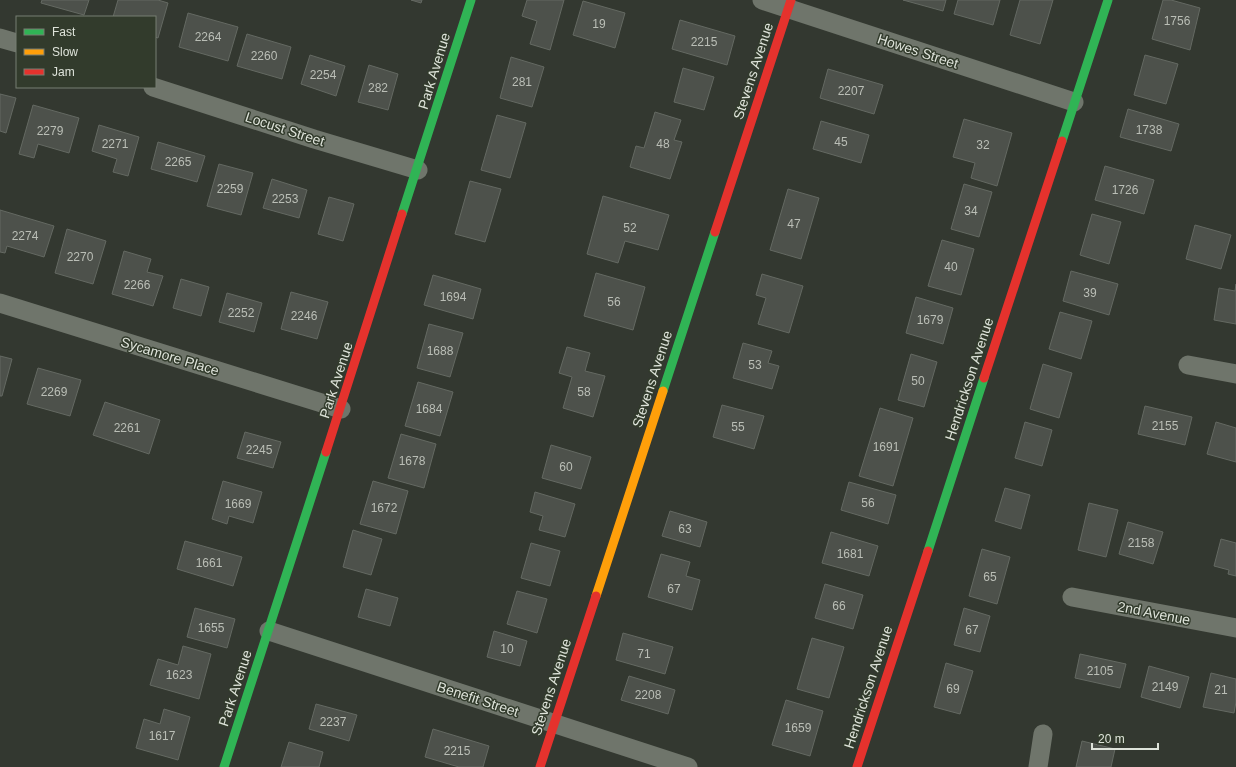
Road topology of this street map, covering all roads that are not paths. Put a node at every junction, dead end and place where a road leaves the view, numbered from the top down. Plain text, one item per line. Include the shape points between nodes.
1 (471, 0) edge
2 (762, 0) edge
3 (1108, 0) edge
4 (789, 4) edge
5 (0, 38) edge
6 (16, 43) edge
7 (156, 88) edge
8 (1074, 102) junction
9 (418, 170) junction
10 (0, 303) edge
11 (1188, 365) dead end
12 (1236, 374) edge
13 (341, 409) junction
14 (1072, 598) dead end
15 (1236, 628) edge
16 (269, 631) junction
17 (554, 723) junction
18 (1043, 734) dead end
19 (224, 767) edge
20 (540, 767) edge
21 (688, 767) edge
22 (857, 767) edge
23 (1038, 767) edge

1 - 9 street, Park Avenue
2 - 4 street, Howes Street
3 - 8 street, Hendrickson Avenue
4 - 8 street, Howes Street
4 - 17 street, Stevens Avenue
5 - 6 street
7 - 9 street, Locust Street
8 - 22 street, Hendrickson Avenue
9 - 13 street, Park Avenue
10 - 13 street, Sycamore Place
11 - 12 street
13 - 16 street, Park Avenue
14 - 15 street, 2nd Avenue
16 - 17 street, Benefit Street
16 - 19 street, Park Avenue
17 - 20 street, Stevens Avenue
17 - 21 street, Benefit Street
18 - 23 street

